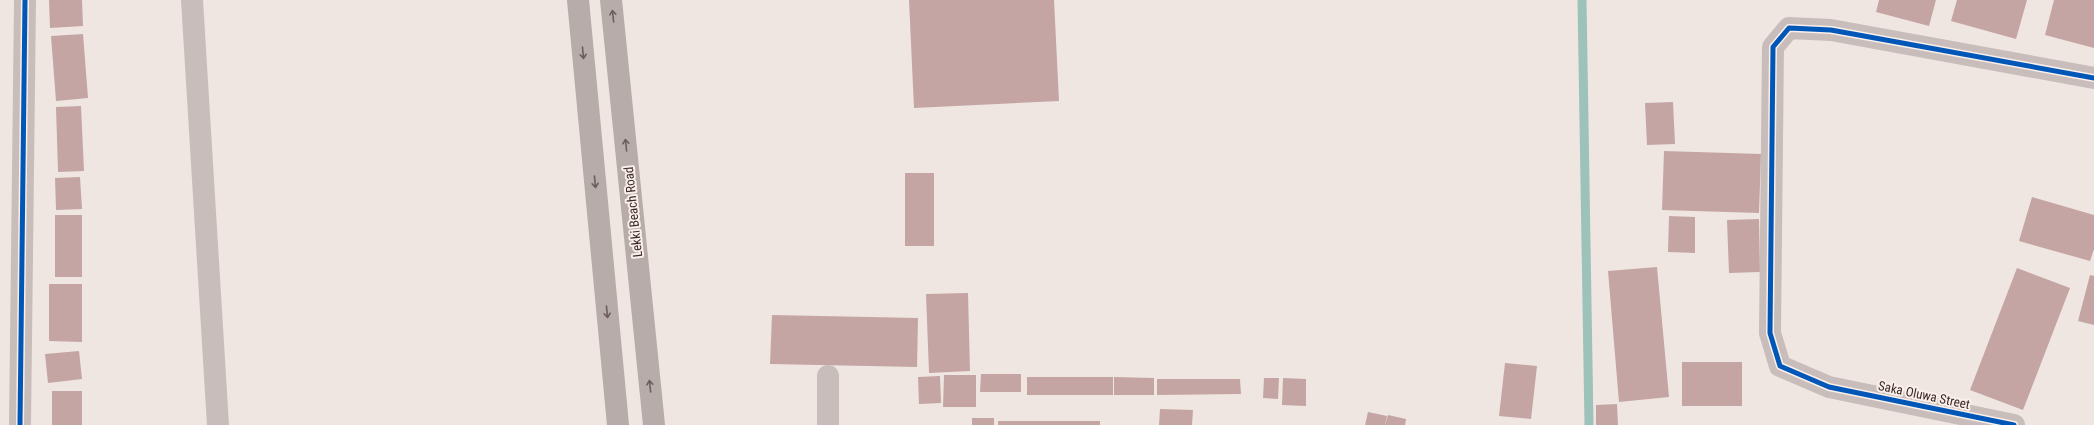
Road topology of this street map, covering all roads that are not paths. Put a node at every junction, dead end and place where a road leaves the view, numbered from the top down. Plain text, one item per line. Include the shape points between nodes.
1 (25, 0) edge
2 (192, 0) edge
3 (578, 0) edge
4 (611, 0) edge
5 (2094, 78) edge
6 (828, 376) dead end
7 (20, 425) edge
8 (218, 425) edge
9 (618, 425) edge
10 (654, 425) edge
11 (828, 425) edge
12 (2014, 425) edge

1 - 7 street
2 - 8 street
3 -> 9 main road
10 -> 4 main road, Lekki Beach Road
5 - 12 street, Saka Oluwa Street via 1831,30 1790,28 1773,47 1770,333 1780,366 1829,387
6 - 11 street

